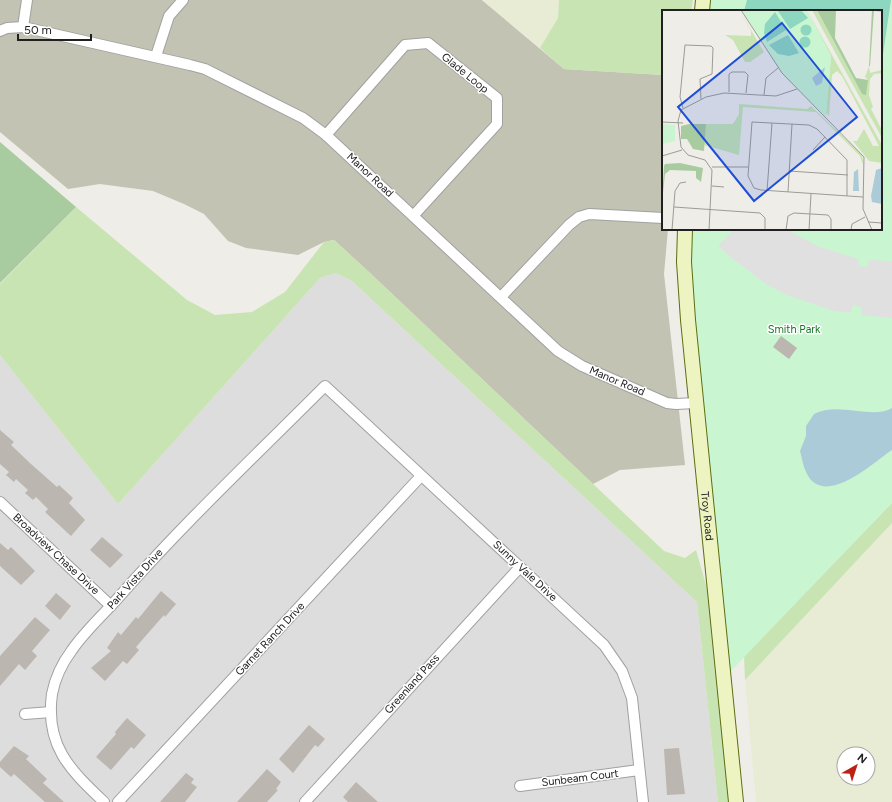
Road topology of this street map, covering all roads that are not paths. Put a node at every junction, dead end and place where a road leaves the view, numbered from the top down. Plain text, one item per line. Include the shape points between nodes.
1 (27, 0) edge
2 (183, 0) edge
3 (703, 0) edge
4 (702, 10) edge
5 (23, 27) junction
6 (0, 31) edge
7 (156, 56) junction
8 (326, 135) junction
9 (414, 215) junction
10 (662, 218) edge
11 (685, 230) edge
12 (501, 297) junction
13 (324, 386) joint
14 (696, 403) junction
15 (421, 476) junction
16 (0, 502) edge
17 (520, 566) junction
18 (111, 606) junction
19 (51, 712) junction
20 (25, 714) dead end
21 (639, 770) junction
22 (520, 786) dead end
23 (307, 801) edge
24 (104, 802) edge
25 (118, 802) edge
26 (643, 802) edge
27 (736, 802) edge

1 - 5 street
2 - 7 street via 168,16
3 - 4 street
5 - 6 street, Manor Road
5 - 7 street, Manor Road
7 - 8 street, Manor Road via 205,69 302,118
8 - 9 street, Manor Road
8 - 9 street, Glade Loop via 405,45 428,42 497,98 497,124
9 - 12 street, Manor Road
10 - 12 street via 589,214 580,217 569,225
11 - 14 street, Troy Road via 685,288
12 - 14 street, Manor Road via 558,351 582,366 667,402
13 - 15 street, Sunny Vale Drive
13 - 18 street, Park Vista Drive via 147,565
14 - 27 street, Troy Road
15 - 17 street, Sunny Vale Drive
15 - 25 street, Garnet Ranch Drive
16 - 18 street, Broadview Chase Drive
17 - 21 street, Sunny Vale Drive via 604,645 622,671 632,698
17 - 23 street, Greenland Pass
18 - 19 street, Park Vista Drive via 64,661 54,685
19 - 20 street
19 - 24 street, Park Vista Drive via 52,727 64,759 72,771
21 - 22 street, Sunbeam Court
21 - 26 street, Sunny Vale Drive

